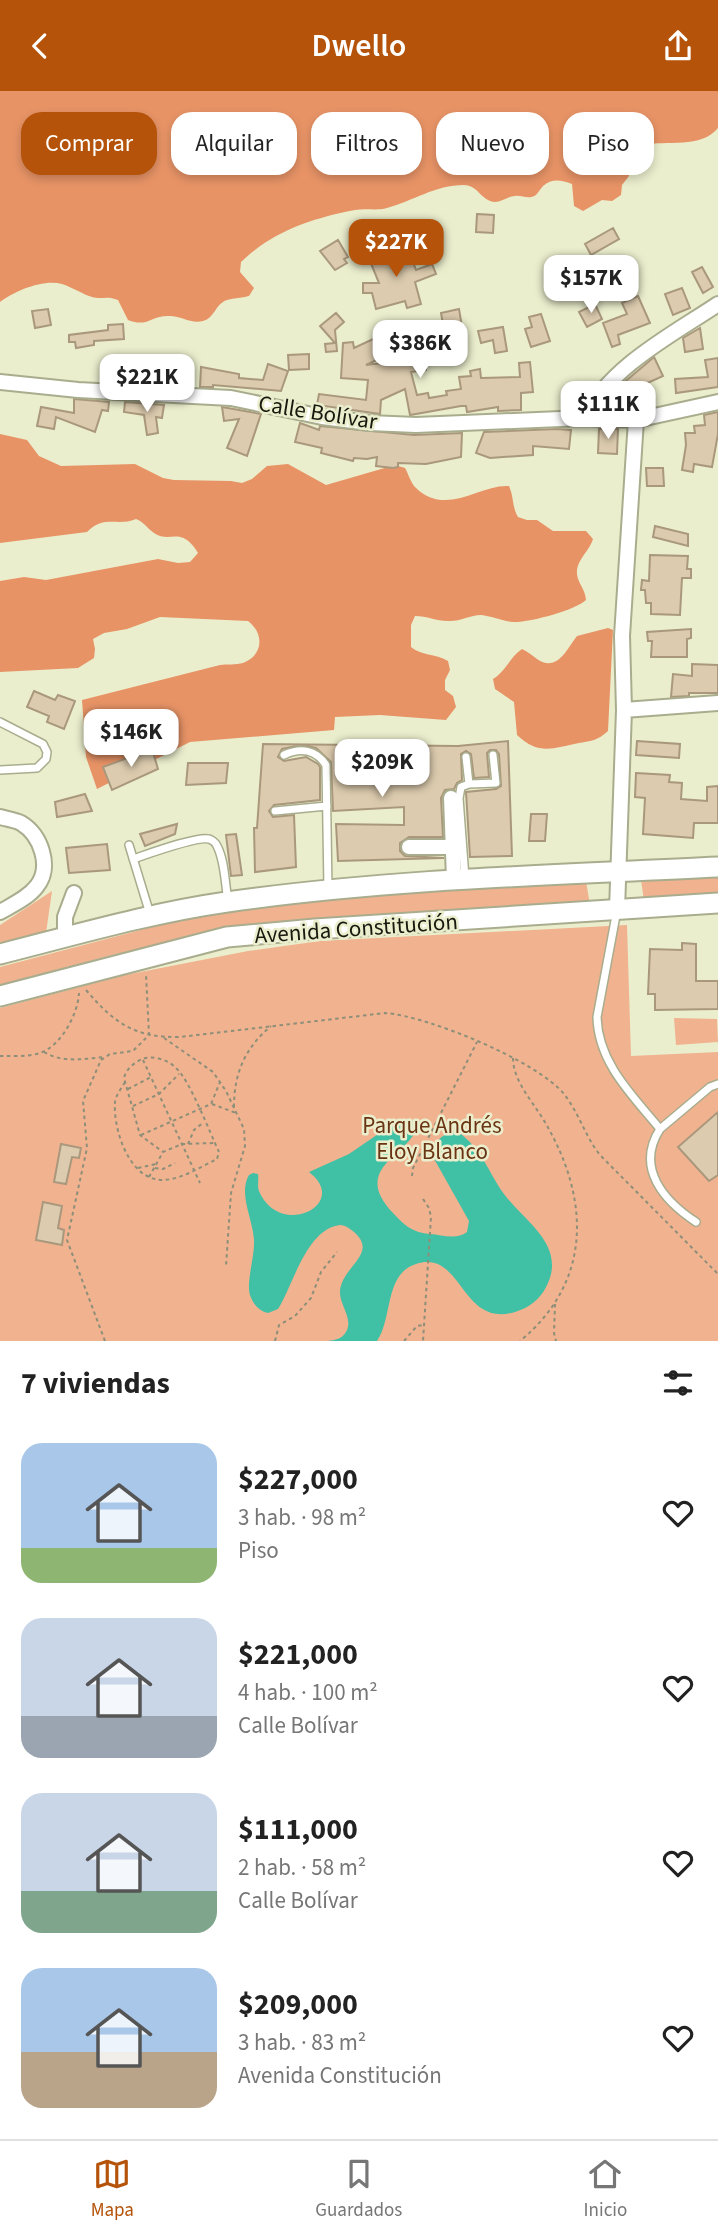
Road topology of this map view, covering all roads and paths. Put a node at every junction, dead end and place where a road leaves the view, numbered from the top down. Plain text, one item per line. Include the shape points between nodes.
1 (718, 304) edge
2 (0, 382) edge
3 (718, 402) edge
4 (584, 418) junction
5 (636, 419) junction
6 (718, 703) edge
7 (624, 710) junction
8 (0, 722) edge
9 (493, 754) dead end
10 (284, 755) dead end
11 (466, 757) dead end
12 (0, 770) edge
13 (469, 784) junction
14 (451, 798) dead end
15 (327, 806) junction
16 (275, 811) dead end
17 (0, 817) edge
18 (129, 845) dead end
19 (410, 847) dead end
20 (452, 848) junction
21 (133, 859) junction
22 (718, 867) edge
23 (620, 872) junction
24 (459, 879) junction
25 (328, 890) junction
26 (74, 893) dead end
27 (228, 902) junction
28 (718, 903) edge
29 (617, 910) junction
30 (0, 912) edge
31 (151, 917) junction
32 (65, 937) junction
33 (0, 954) edge
34 (145, 967) dead end
35 (82, 983) dead end
36 (77, 984) dead end
37 (0, 996) edge
38 (271, 1026) junction
39 (149, 1035) junction
40 (163, 1037) junction
41 (478, 1040) junction
42 (43, 1051) junction
43 (0, 1056) edge
44 (104, 1057) junction
45 (513, 1058) junction
46 (143, 1059) junction
47 (181, 1072) junction
48 (151, 1077) junction
49 (220, 1082) junction
50 (125, 1083) junction
51 (718, 1084) edge
52 (127, 1089) junction
53 (159, 1094) junction
54 (211, 1104) junction
55 (132, 1106) junction
56 (234, 1108) junction
57 (199, 1109) junction
58 (238, 1114) junction
59 (172, 1121) junction
60 (205, 1121) junction
61 (660, 1129) junction
62 (141, 1135) junction
63 (215, 1143) junction
64 (182, 1144) junction
65 (188, 1144) junction
66 (163, 1152) junction
67 (157, 1163) junction
68 (175, 1164) dead end
69 (138, 1168) junction
70 (154, 1168) junction
71 (194, 1169) junction
72 (412, 1176) dead end
73 (149, 1177) junction
74 (200, 1183) dead end
75 (423, 1199) dead end
76 (696, 1222) dead end
77 (337, 1252) dead end
78 (226, 1266) dead end
79 (718, 1274) edge
80 (555, 1304) junction
81 (423, 1325) junction
82 (105, 1341) edge
83 (275, 1341) edge
84 (404, 1341) edge
85 (423, 1341) edge
86 (520, 1341) edge
87 (556, 1341) edge

1 - 4 street via 639,357 595,397
2 - 4 street, Calle Bolívar via 231,398 369,423
3 - 5 street, Calle Bolívar
4 - 5 street, Calle Bolívar
5 - 7 street via 622,636
6 - 7 street
7 - 23 street
8 - 12 lane via 43,744 47,752 37,768
9 - 13 lane via 496,783
10 - 15 lane via 295,750 320,756 326,765
11 - 13 lane
13 - 24 lane via 461,787
14 - 20 street
15 - 16 lane
15 - 25 lane
17 - 30 street via 32,833 44,859 37,886
18 - 21 lane
19 - 20 street
20 - 24 street
21 - 27 lane via 212,840 220,855
21 - 31 lane
22 - 23 main road, Avenida Constitución
23 - 24 main road, Avenida Constitución
23 - 29 street
24 - 25 main road, Avenida Constitución
25 - 27 main road, Avenida Constitución
26 - 32 street via 65,917
27 - 31 main road, Avenida Constitución
28 - 29 main road, Avenida Constitución
29 - 37 main road, Avenida Constitución via 228,937
29 - 61 lane via 597,1034 614,1073
31 - 32 main road, Avenida Constitución
32 - 33 main road, Avenida Constitución
34 - 39 path
35 - 39 path via 107,1014
36 - 42 path via 74,1015 56,1042
38 - 40 path
38 - 41 path via 385,1013
38 - 56 path via 253,1042 242,1063
39 - 40 path
39 - 44 path via 133,1051
40 - 49 path via 207,1067
41 - 45 path
41 - 72 path
42 - 43 path
42 - 44 path via 71,1059
44 - 82 path via 83,1101 87,1147 67,1238
45 - 79 path via 558,1088 600,1155
45 - 80 path via 515,1075 557,1143 572,1185 577,1219 575,1255
46 - 47 path via 159,1058
46 - 48 path
46 - 50 path via 125,1073
47 - 53 path
47 - 57 path
48 - 52 path
48 - 53 path
49 - 54 path
49 - 56 path
50 - 52 path
50 - 69 path via 115,1103 117,1125 125,1151
51 - 61 lane
52 - 55 path
53 - 55 path
53 - 59 path
54 - 57 path
54 - 58 path
55 - 62 path
56 - 58 path
57 - 59 path
57 - 60 path
58 - 78 path via 245,1142 230,1193
59 - 62 path
59 - 64 path
60 - 63 path
60 - 65 path
61 - 76 lane via 650,1147 656,1182 668,1201
62 - 66 path
63 - 65 path
63 - 71 path via 217,1159
64 - 65 path
64 - 66 path
64 - 71 path
66 - 67 path
67 - 69 path
67 - 70 path
68 - 70 path
69 - 73 path
70 - 73 path
71 - 73 path via 171,1179
71 - 74 path
75 - 81 path via 430,1211
77 - 83 path via 321,1272 310,1300 294,1318 279,1325
80 - 86 path
80 - 87 path
81 - 84 path
81 - 85 path

